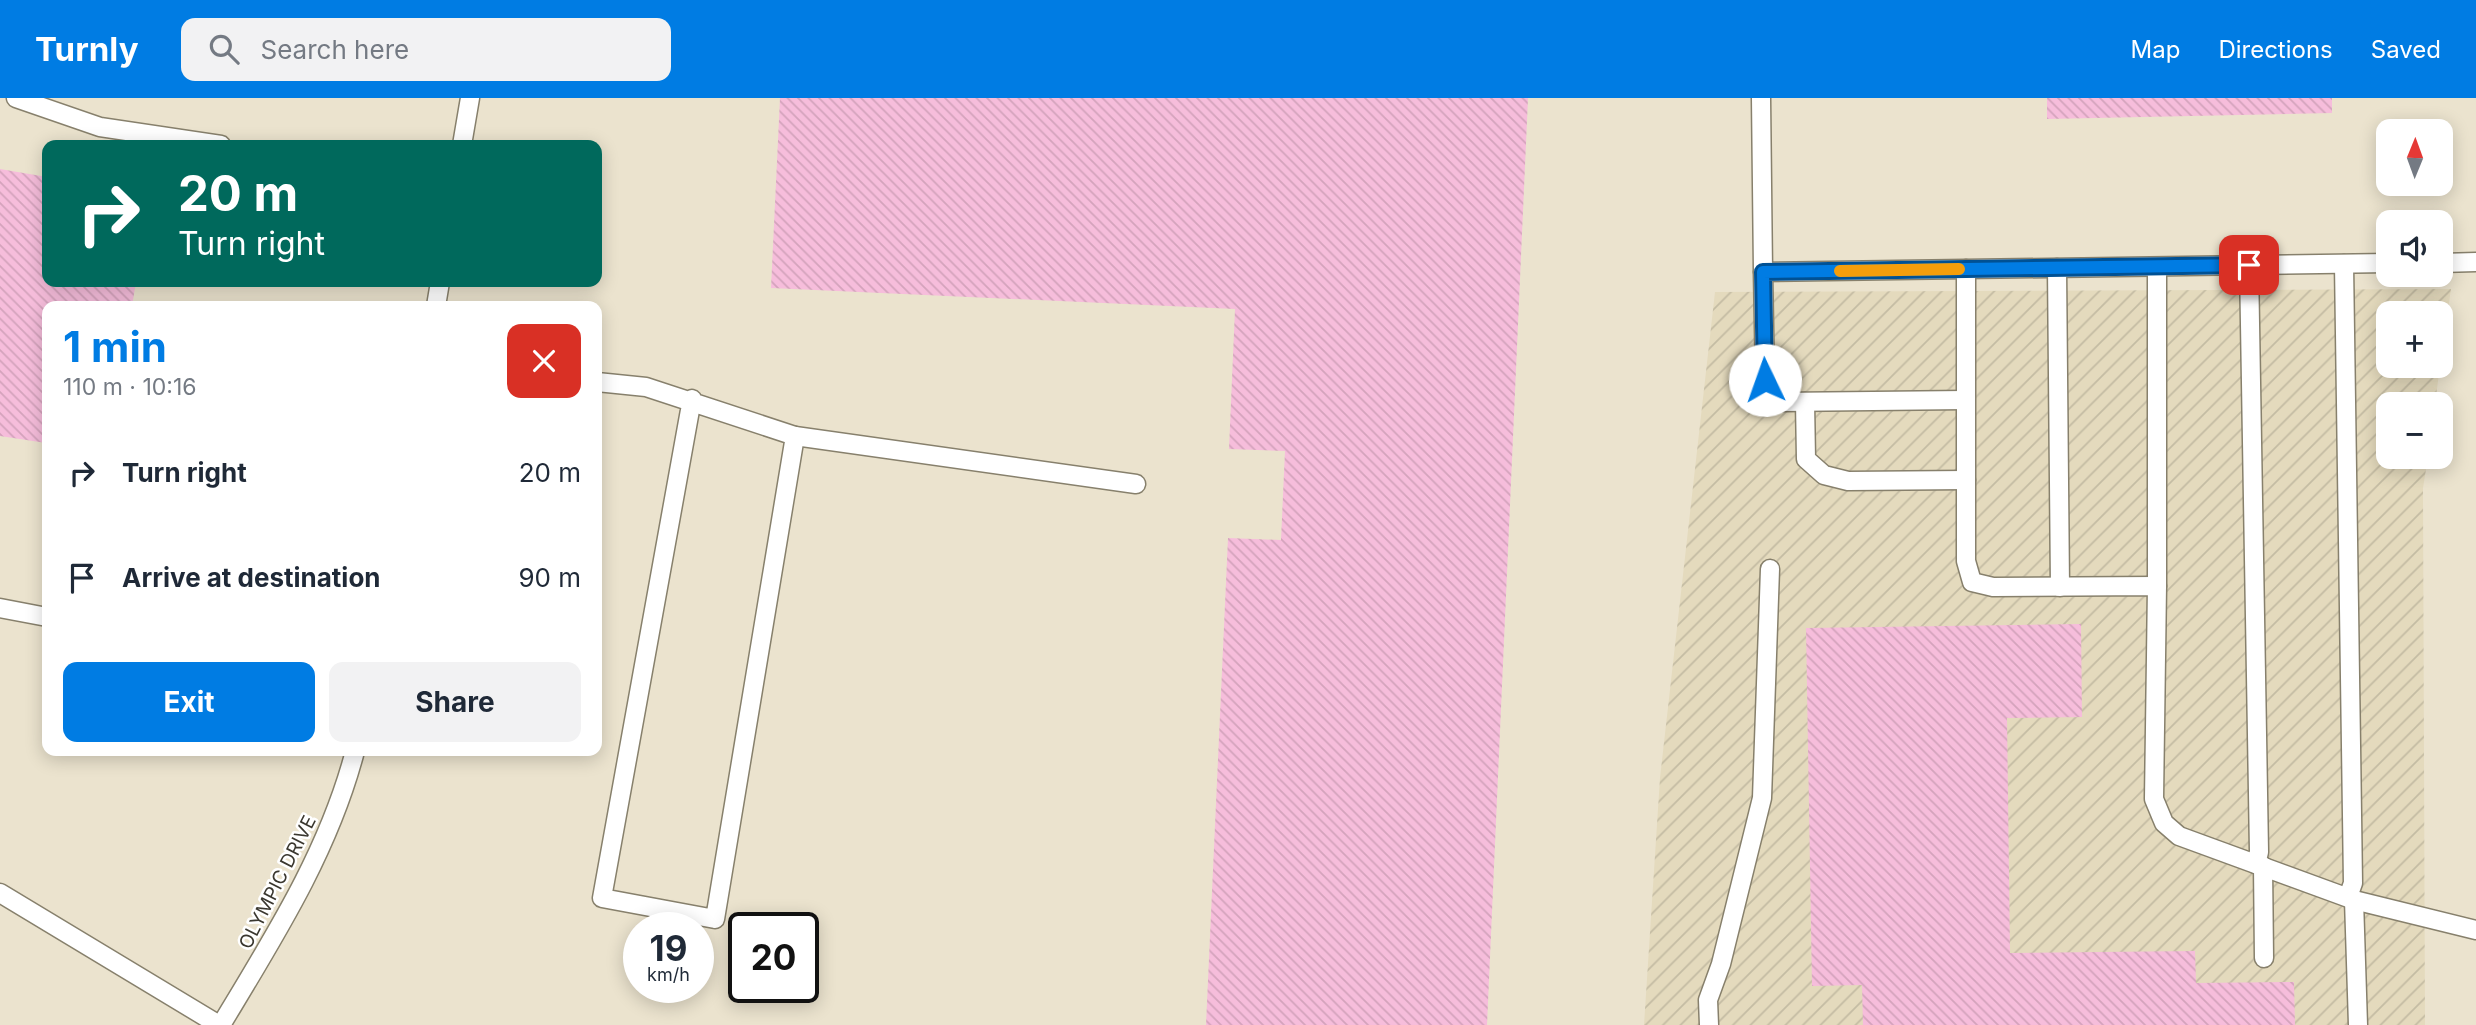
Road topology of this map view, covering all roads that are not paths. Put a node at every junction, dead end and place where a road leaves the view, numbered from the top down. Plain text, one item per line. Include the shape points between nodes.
1 (16, 98) edge
2 (470, 98) edge
3 (1761, 98) edge
4 (187, 140) edge
5 (463, 140) edge
6 (2453, 262) edge
7 (2476, 262) edge
8 (2376, 263) edge
9 (2344, 264) junction
10 (2249, 265) junction
11 (2157, 267) junction
12 (2057, 268) junction
13 (1966, 269) junction
14 (1763, 272) junction
15 (602, 383) edge
16 (692, 399) junction
17 (1965, 400) junction
18 (1805, 402) junction
19 (795, 436) junction
20 (1966, 480) junction
21 (1136, 484) dead end
22 (1770, 569) dead end
23 (2157, 586) junction
24 (2060, 587) junction
25 (0, 608) edge
26 (42, 616) edge
27 (354, 756) edge
28 (2260, 865) junction
29 (0, 893) edge
30 (2351, 899) junction
31 (2476, 930) edge
32 (2264, 958) dead end
33 (220, 1025) edge
34 (1710, 1025) edge
35 (2358, 1025) edge

1 - 4 lane via 100,127
2 - 5 lane
3 - 14 lane
6 - 7 lane
8 - 9 lane
9 - 10 lane
9 - 30 lane
10 - 11 lane
10 - 28 lane
11 - 12 lane
11 - 23 lane
12 - 13 lane
12 - 24 lane
13 - 14 lane
13 - 17 lane
14 - 18 lane via 1765,380 1781,402
15 - 16 lane via 646,387
16 - 19 lane
16 - 19 lane via 602,898 715,919
17 - 18 lane
17 - 20 lane
18 - 20 lane via 1806,459 1824,475 1848,481
19 - 21 lane
20 - 24 lane via 1966,561 1972,582 1993,587
22 - 34 lane via 1762,798 1708,1000
23 - 24 lane
23 - 28 lane via 2154,799 2164,823 2179,836
25 - 26 lane
27 - 33 lane, OLYMPIC DRIVE via 342,801 289,913
28 - 30 lane
28 - 32 lane
29 - 33 lane
30 - 31 lane
30 - 35 lane

